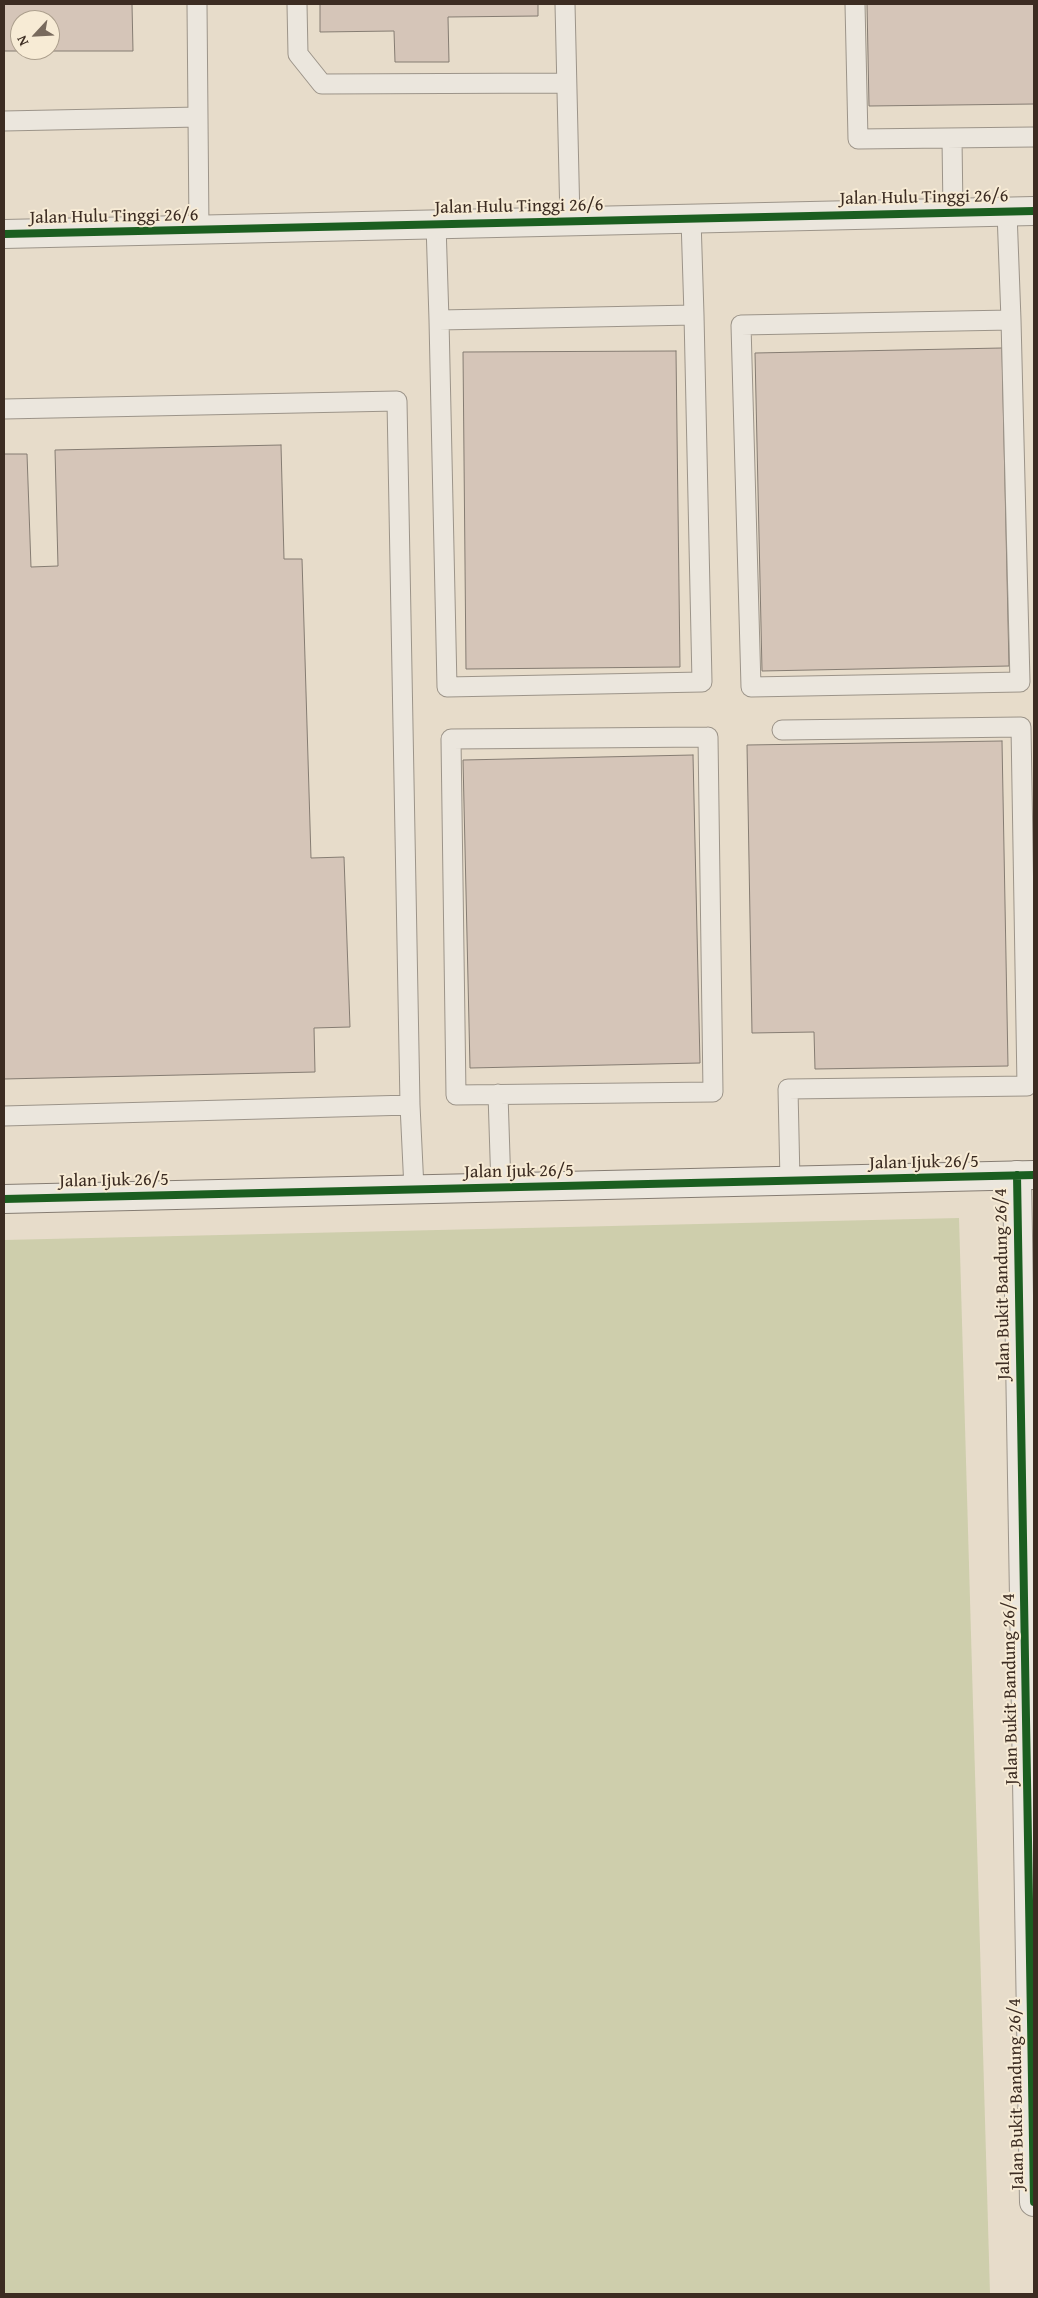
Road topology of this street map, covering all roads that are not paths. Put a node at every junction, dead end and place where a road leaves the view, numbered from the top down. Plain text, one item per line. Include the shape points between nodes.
1 (196, 4) edge
2 (297, 4) edge
3 (565, 4) edge
4 (855, 4) edge
5 (566, 83) junction
6 (198, 117) junction
7 (4, 121) edge
8 (1034, 137) edge
9 (952, 139) junction
10 (1034, 211) edge
11 (953, 212) junction
12 (1007, 212) junction
13 (691, 218) junction
14 (570, 221) junction
15 (436, 224) junction
16 (199, 230) junction
17 (4, 234) edge
18 (694, 316) junction
19 (439, 320) junction
20 (1011, 320) junction
21 (4, 409) edge
22 (782, 730) dead end
23 (498, 1094) junction
24 (410, 1105) junction
25 (4, 1116) edge
26 (1025, 1175) edge
27 (790, 1181) junction
28 (501, 1188) junction
29 (414, 1189) junction
30 (4, 1199) edge
31 (1032, 1974) edge
32 (1034, 2202) edge

1 - 6 lane
2 - 5 lane via 298,54 322,84
3 - 5 lane
4 - 9 lane via 858,139
5 - 14 lane
6 - 7 lane
6 - 16 lane
8 - 9 lane
9 - 11 lane
10 - 12 street, Jalan Hulu Tinggi 26/6
11 - 12 street, Jalan Hulu Tinggi 26/6
11 - 13 street, Jalan Hulu Tinggi 26/6
12 - 20 lane
13 - 14 street, Jalan Hulu Tinggi 26/6
13 - 18 lane
14 - 15 street, Jalan Hulu Tinggi 26/6
15 - 16 street, Jalan Hulu Tinggi 26/6
15 - 19 lane
16 - 17 street, Jalan Hulu Tinggi 26/6
18 - 19 lane
18 - 19 lane via 702,682 447,687
20 - 20 lane via 742,325 751,687 1020,682
21 - 24 lane via 397,401
22 - 27 lane via 1021,727 1026,996 1027,1086 788,1089
23 - 23 lane via 713,1092 708,737 451,740 456,1095
23 - 28 lane
24 - 25 lane
24 - 29 lane
26 - 27 street, Jalan Ijuk 26/5
26 - 31 street, Jalan Bukit Bandung 26/4
27 - 28 street, Jalan Ijuk 26/5
28 - 29 street, Jalan Ijuk 26/5
29 - 30 street, Jalan Ijuk 26/5
31 - 32 street, Jalan Bukit Bandung 26/4

